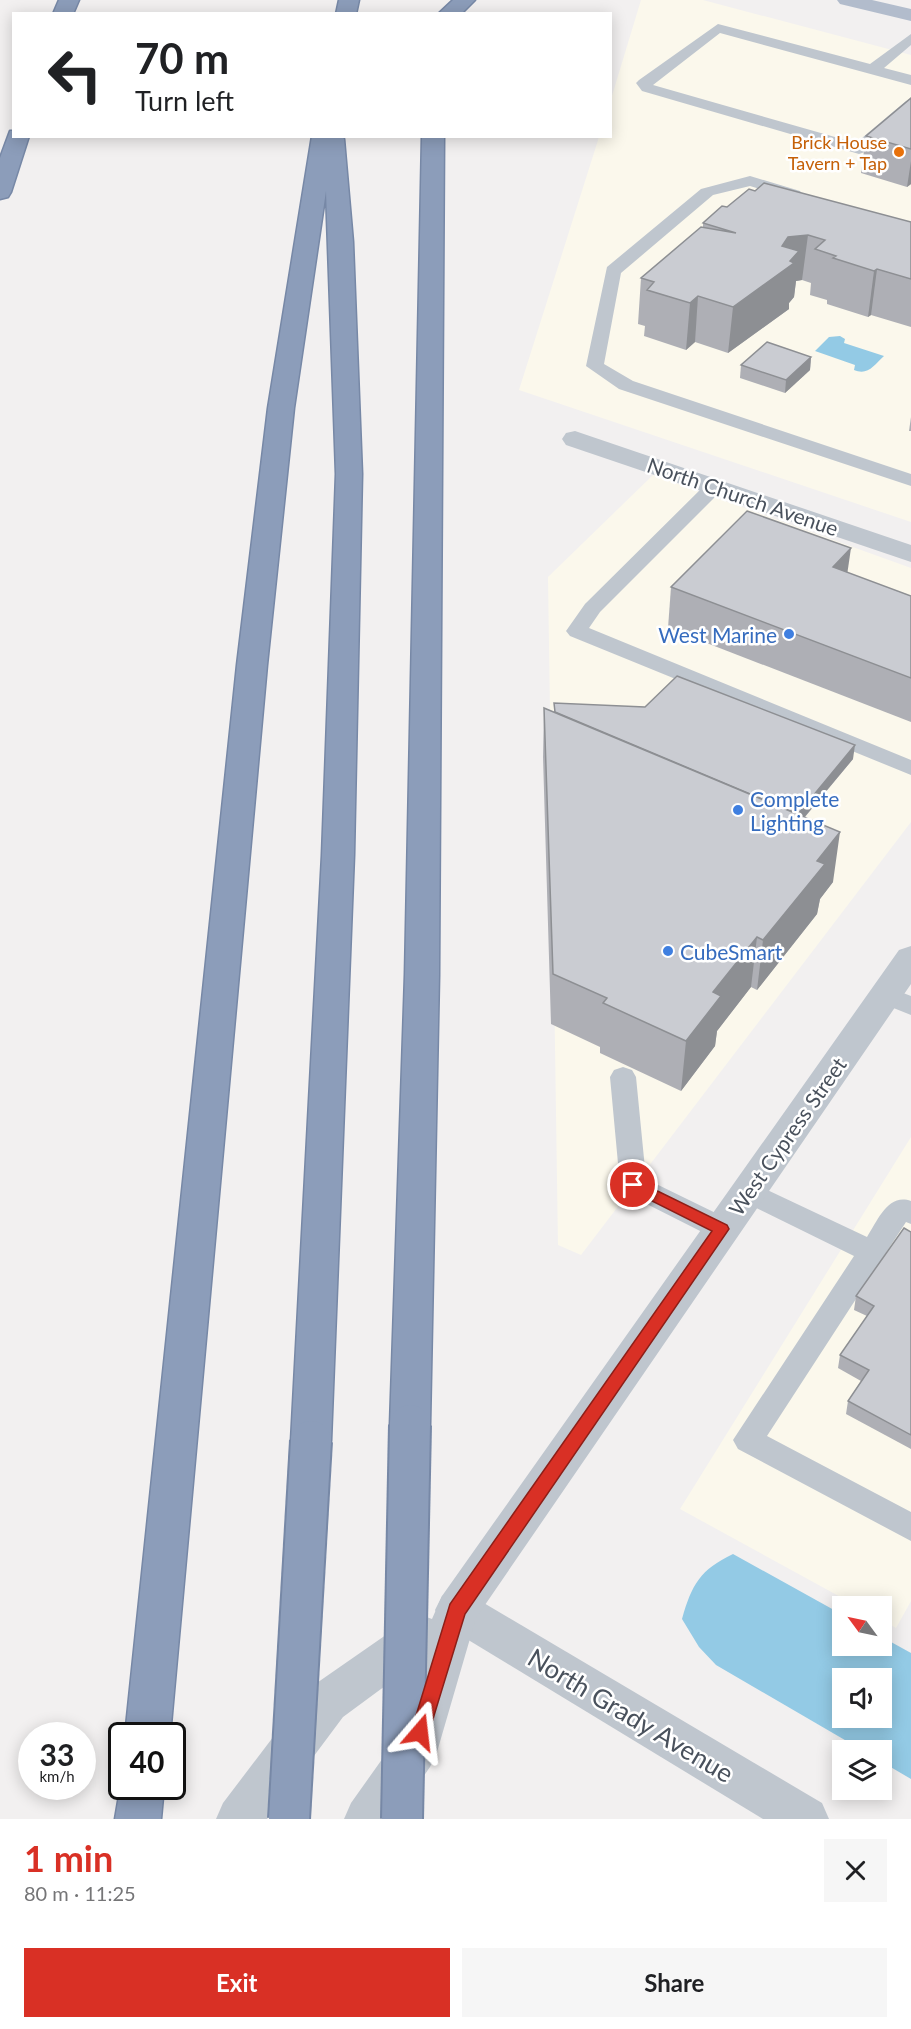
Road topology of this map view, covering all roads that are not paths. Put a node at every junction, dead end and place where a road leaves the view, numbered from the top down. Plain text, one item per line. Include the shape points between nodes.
1 (465, 0) edge
2 (847, 0) edge
3 (450, 12) edge
4 (911, 15) edge
5 (911, 38) edge
6 (872, 70) junction
7 (911, 80) edge
8 (911, 104) edge
9 (17, 138) edge
10 (323, 138) edge
11 (333, 138) edge
12 (433, 138) edge
13 (0, 192) edge
14 (808, 198) edge
15 (575, 439) dead end
16 (911, 480) edge
17 (715, 486) junction
18 (911, 554) edge
19 (911, 768) edge
20 (911, 958) edge
21 (898, 1001) edge
22 (623, 1077) dead end
23 (748, 1192) junction
24 (911, 1213) edge
25 (722, 1229) junction
26 (872, 1252) junction
27 (911, 1527) edge
28 (457, 1610) junction
29 (148, 1722) edge
30 (140, 1800) edge
31 (138, 1819) edge
32 (239, 1819) edge
33 (289, 1819) edge
34 (367, 1819) edge
35 (402, 1819) edge
36 (806, 1819) edge

1 - 3 highway
2 - 4 main road
5 - 6 lane
6 - 7 lane
6 - 8 lane via 718,28 645,83 647,88 859,149
9 - 13 highway
10 - 29 highway via 281,408 255,642
11 - 33 highway, bridge via 349,474 338,855
12 - 35 highway, bridge via 422,975
14 - 16 lane via 750,181 707,192 613,271 596,366 626,385
15 - 17 street, North Church Avenue
17 - 18 street, North Church Avenue
17 - 19 lane via 592,608 577,631
20 - 21 street, West Cypress Street
21 - 23 street, West Cypress Street
22 - 25 lane via 633,1185
23 - 25 street, West Cypress Street
23 - 26 lane
24 - 26 lane via 901,1208
25 - 28 street, West Cypress Street
26 - 27 lane via 748,1440
28 - 32 street, West Cypress Street via 327,1702
28 - 34 street, West Cypress Street via 414,1752
28 - 36 street, North Grady Avenue
30 - 31 highway

